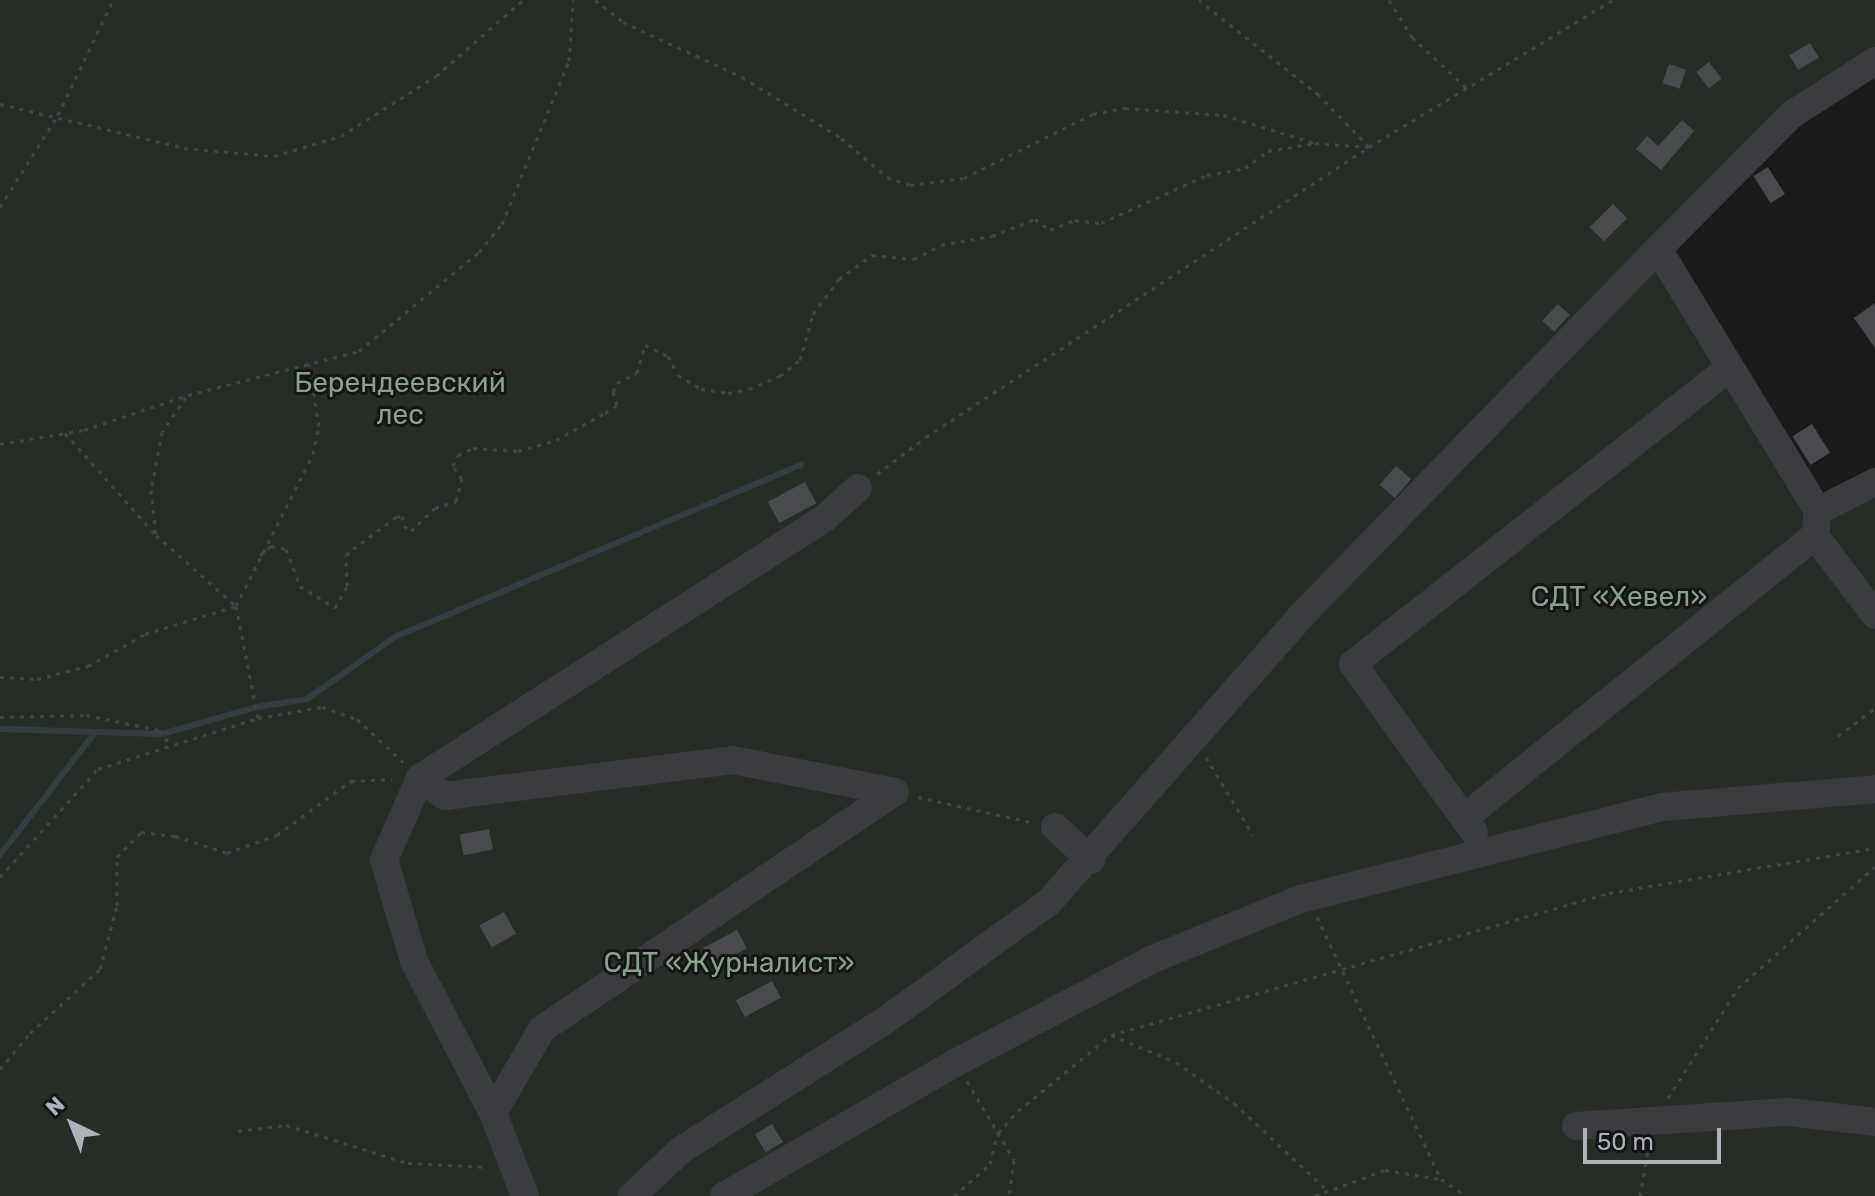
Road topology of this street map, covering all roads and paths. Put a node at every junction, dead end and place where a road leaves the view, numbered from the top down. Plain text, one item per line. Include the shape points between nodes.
1 (113, 0) edge
2 (523, 0) edge
3 (573, 0) edge
4 (595, 0) edge
5 (1199, 0) edge
6 (1389, 0) edge
7 (1613, 0) edge
8 (1875, 61) edge
9 (1470, 91) junction
10 (0, 104) edge
11 (58, 115) junction
12 (1315, 143) junction
13 (1369, 147) junction
14 (0, 207) edge
15 (1658, 249) junction
16 (309, 364) junction
17 (1729, 368) junction
18 (188, 395) junction
19 (65, 433) junction
20 (0, 444) edge
21 (1875, 482) edge
22 (858, 488) joint
23 (1816, 523) junction
24 (156, 535) junction
25 (260, 555) junction
26 (236, 606) junction
27 (1875, 615) edge
28 (0, 677) edge
29 (1875, 708) edge
30 (0, 717) edge
31 (258, 718) junction
32 (1838, 736) dead end
33 (1195, 741) junction
34 (169, 743) junction
35 (420, 778) junction
36 (1875, 789) edge
37 (895, 792) junction
38 (1465, 817) junction
39 (1055, 827) joint
40 (1253, 835) dead end
41 (1875, 848) edge
42 (1485, 850) junction
43 (1091, 860) junction
44 (1875, 867) edge
45 (0, 877) edge
46 (1301, 899) junction
47 (1343, 972) junction
48 (1111, 1035) junction
49 (955, 1063) junction
50 (0, 1069) edge
51 (493, 1113) junction
52 (1653, 1120) junction
53 (1875, 1122) edge
54 (1576, 1126) dead end
55 (238, 1131) dead end
56 (998, 1133) junction
57 (515, 1168) junction
58 (1441, 1179) junction
59 (1326, 1189) junction
60 (525, 1196) edge
61 (632, 1196) edge
62 (724, 1196) edge
63 (954, 1196) edge
64 (1009, 1196) edge
65 (1315, 1196) edge
66 (1466, 1196) edge
67 (1640, 1196) edge

1 - 11 path
2 - 11 path via 436,76 341,136 274,156 184,148
3 - 16 path via 569,61 502,224 479,252 359,351
4 - 12 path via 623,22 742,77 841,138 887,177 910,185 964,178 1093,114 1125,108 1223,115
5 - 13 path via 1319,95
6 - 9 path via 1412,37
7 - 9 path
8 - 15 street via 1791,115
9 - 13 path
10 - 11 path
11 - 14 path
12 - 13 path
12 - 25 path via 1268,151 1245,168 1207,175 1101,223 1075,220 1050,230 1035,219 992,236 941,245 914,259 872,255 839,279 813,314 800,360 780,376 749,389 701,389 678,375 668,356 645,345 637,373 617,383 617,405 605,413 556,440 518,451 473,448 458,455 453,466 462,479 456,501 435,508 411,531 402,516 396,517 346,555 347,586 335,608 300,586 296,564 286,549 271,546
13 - 22 path via 926,437
15 - 17 street
15 - 33 street via 1300,617
16 - 18 path
16 - 25 path via 319,426 313,454
17 - 23 street
17 - 38 street via 1353,664
18 - 19 path
18 - 24 path via 162,432 151,490
19 - 20 path
19 - 24 path
21 - 23 street
22 - 35 street via 826,517
23 - 27 street
23 - 38 street
24 - 26 path
25 - 26 path
26 - 28 path via 145,634 88,666 37,679
26 - 31 path
29 - 32 path
30 - 34 path via 86,715 159,730
31 - 34 path
31 - 35 path via 322,707 357,719
33 - 40 path
33 - 43 street
34 - 45 path via 98,769
35 - 37 street via 445,796 733,760
35 - 50 path via 351,781 277,835 227,853 175,836 141,832 117,857 117,906 100,969 30,1033
35 - 51 street via 384,860 414,961
36 - 42 street via 1662,807
37 - 39 path
37 - 51 street via 542,1029
38 - 42 street
39 - 43 street
41 - 47 path via 1609,893
42 - 46 street
43 - 61 street via 1024,920 883,1022 681,1150
44 - 52 path via 1738,988
46 - 47 path via 1315,913
46 - 49 street via 1153,959
47 - 48 path
47 - 58 path
48 - 56 path
48 - 59 path via 1176,1062 1234,1103
49 - 56 path
49 - 62 street
51 - 57 street
52 - 53 street via 1789,1112
52 - 54 street
52 - 67 path
55 - 57 path via 286,1125 408,1163
56 - 63 path via 990,1164
56 - 64 path via 1014,1160
57 - 60 street
58 - 59 path via 1385,1170
58 - 66 path
59 - 65 path

